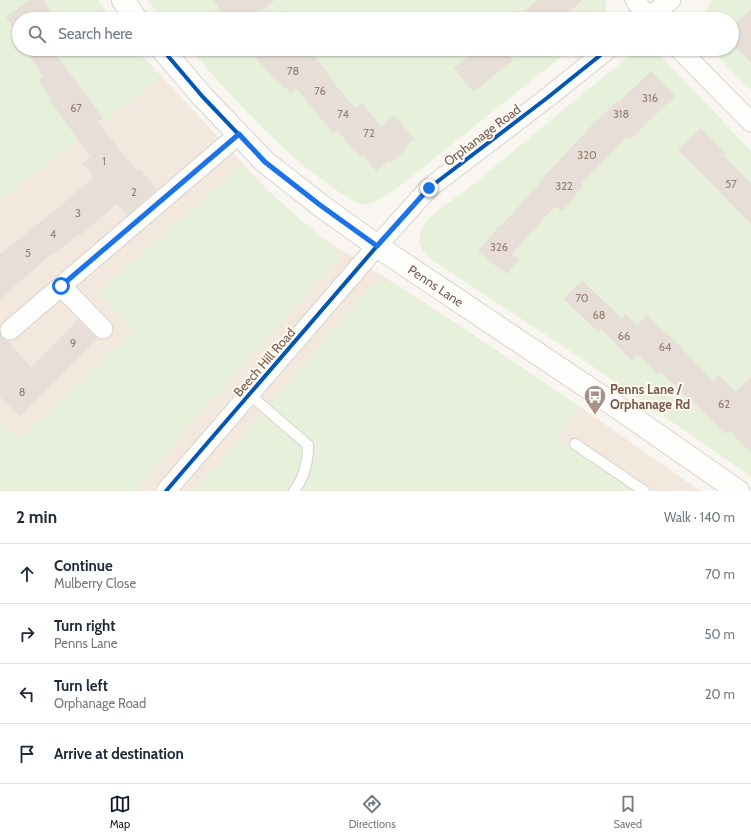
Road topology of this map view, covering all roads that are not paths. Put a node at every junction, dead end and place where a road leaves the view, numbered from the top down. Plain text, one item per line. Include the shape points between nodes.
1 (122, 0) edge
2 (634, 0) edge
3 (671, 0) edge
4 (131, 12) edge
5 (643, 12) edge
6 (656, 12) edge
7 (168, 56) edge
8 (599, 56) edge
9 (686, 56) edge
10 (751, 122) edge
11 (239, 134) junction
12 (377, 246) junction
13 (61, 286) junction
14 (103, 329) dead end
15 (10, 330) dead end
16 (250, 394) junction
17 (575, 444) dead end
18 (166, 491) edge
19 (294, 491) edge
20 (644, 491) edge
21 (738, 491) edge

1 - 4 main road
2 - 5 street
3 - 6 street
7 - 11 main road, Penns Lane
8 - 12 street, Orphanage Road via 429,188
9 - 10 street
11 - 12 main road, Penns Lane via 265,162
11 - 13 street
12 - 16 street, Beech Hill Road
12 - 21 main road, Penns Lane
13 - 14 street
13 - 15 street
16 - 18 street, Beech Hill Road
16 - 19 lane via 308,445 308,462
17 - 20 lane

